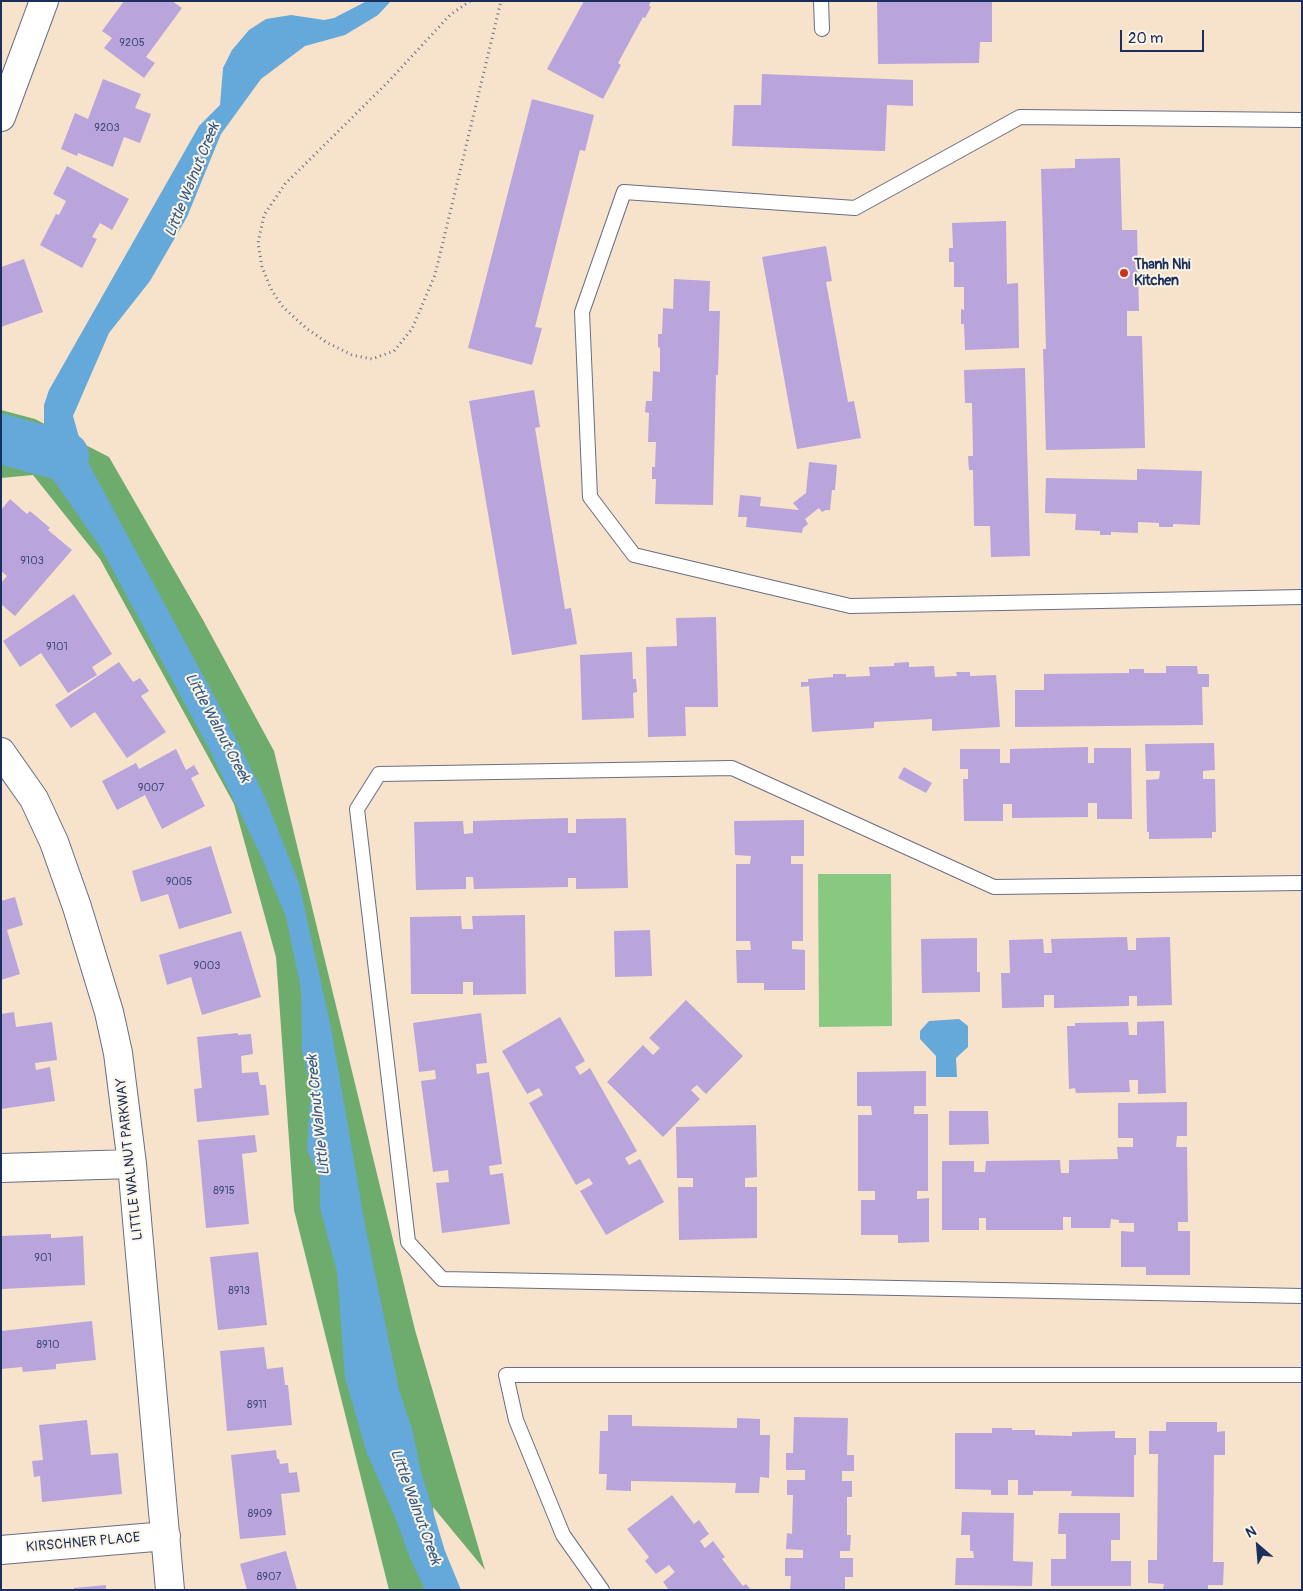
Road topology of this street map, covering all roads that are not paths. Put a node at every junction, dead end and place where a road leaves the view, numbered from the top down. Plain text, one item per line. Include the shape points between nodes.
1 (44, 1) edge
2 (821, 1) edge
3 (822, 29) dead end
4 (1, 117) edge
5 (1302, 120) edge
6 (1302, 597) edge
7 (1, 752) edge
8 (1302, 883) edge
9 (132, 1164) junction
10 (1, 1168) edge
11 (1302, 1296) edge
12 (1302, 1375) edge
13 (166, 1536) junction
14 (1, 1550) edge
15 (170, 1590) edge
16 (602, 1590) edge

1 - 4 street
2 - 3 lane
5 - 6 lane via 1020,117 854,208 624,192 582,312 590,497 634,555 850,606
7 - 9 street, LITTLE WALNUT PARKWAY via 34,799 54,842 77,907 110,1012
8 - 11 lane via 994,888 732,768 379,774 357,809 408,1242 442,1279
9 - 10 street
9 - 13 street, LITTLE WALNUT PARKWAY
12 - 16 lane via 506,1375 516,1420 563,1535
13 - 14 street, KIRSCHNER PLACE
13 - 15 street, LITTLE WALNUT PARKWAY

